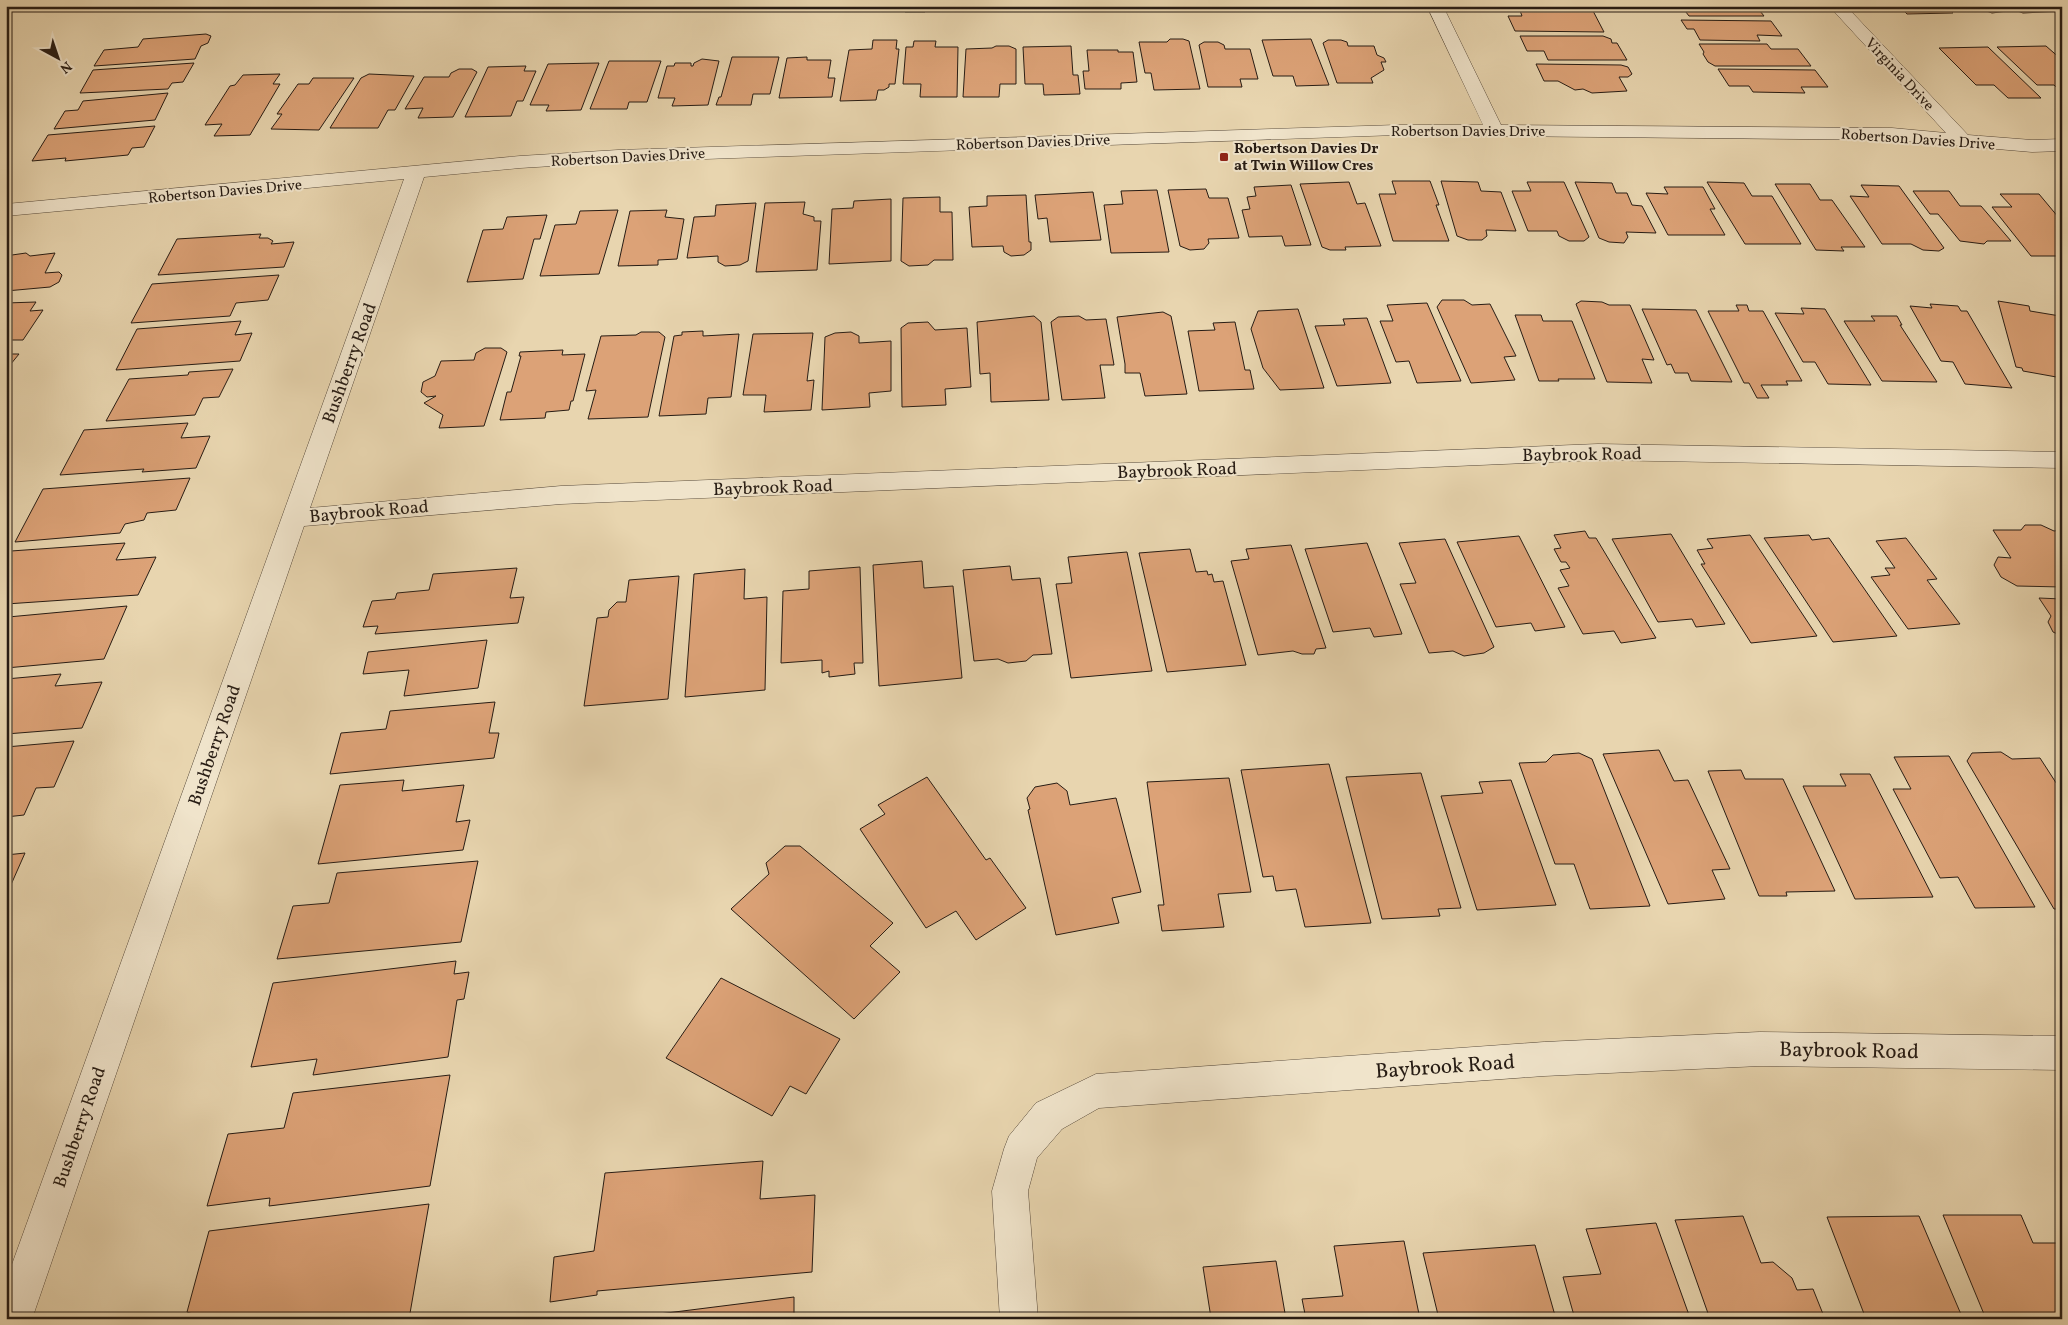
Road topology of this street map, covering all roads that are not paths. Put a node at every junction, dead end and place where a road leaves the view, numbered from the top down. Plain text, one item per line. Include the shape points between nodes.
1 (1435, 6) edge
2 (1837, 6) edge
3 (1494, 130) junction
4 (1963, 141) junction
5 (2062, 145) edge
6 (416, 172) junction
7 (6, 210) edge
8 (2062, 460) edge
9 (294, 518) junction
10 (2062, 1053) edge
11 (12, 1319) edge
12 (1019, 1319) edge

1 - 3 street
2 - 4 street, Virginia Drive
3 - 4 street, Robertson Davies Drive via 1892,134
3 - 6 street, Robertson Davies Drive via 1397,130 618,156
4 - 5 street, Robertson Davies Drive
6 - 7 street, Robertson Davies Drive
6 - 9 street, Bushberry Road
8 - 9 street, Baybrook Road via 1598,452 561,496
9 - 11 street, Bushberry Road
10 - 12 street, Baybrook Road via 1760,1049 1544,1059 1096,1091 1049,1116 1022,1149 1010,1191

